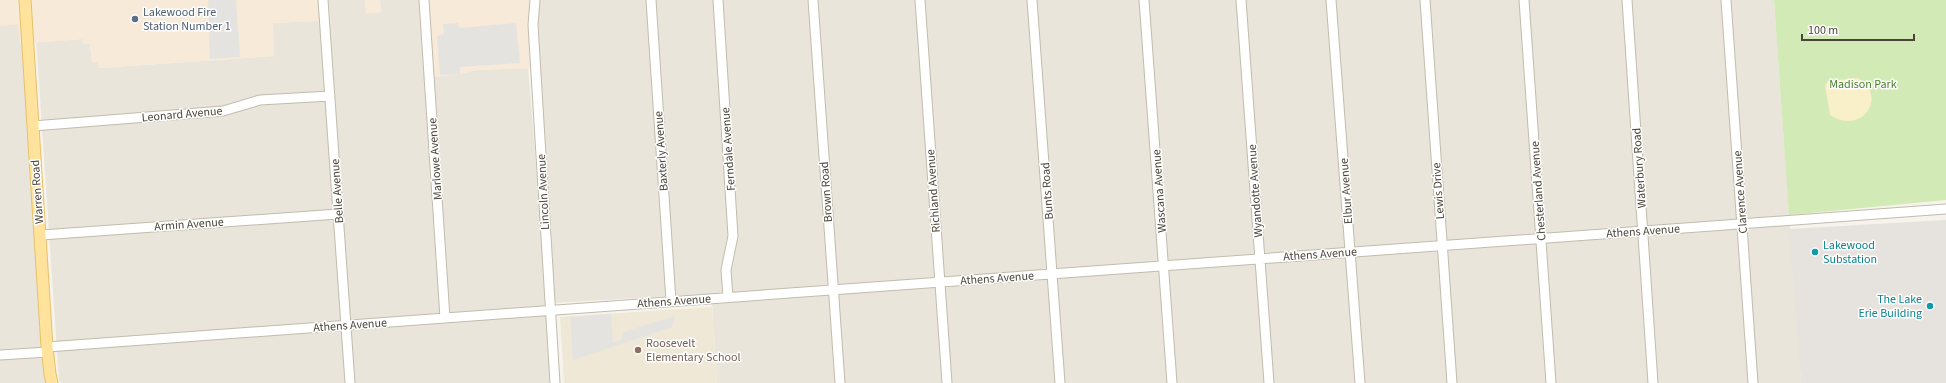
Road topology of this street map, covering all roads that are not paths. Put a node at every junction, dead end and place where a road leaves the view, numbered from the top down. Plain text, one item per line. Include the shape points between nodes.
1 (25, 0) edge
2 (323, 0) edge
3 (424, 0) edge
4 (535, 0) edge
5 (651, 0) edge
6 (718, 0) edge
7 (813, 0) edge
8 (920, 0) edge
9 (1032, 0) edge
10 (1144, 0) edge
11 (1241, 0) edge
12 (1331, 0) edge
13 (1424, 0) edge
14 (1524, 0) edge
15 (1627, 0) edge
16 (1726, 0) edge
17 (330, 96) junction
18 (33, 126) junction
19 (1946, 209) edge
20 (338, 214) junction
21 (1742, 224) junction
22 (1643, 231) junction
23 (40, 235) junction
24 (1541, 238) junction
25 (1442, 245) junction
26 (1350, 252) junction
27 (1260, 259) junction
28 (1164, 266) junction
29 (1053, 274) junction
30 (940, 282) junction
31 (833, 290) junction
32 (728, 297) junction
33 (671, 301) junction
34 (550, 310) junction
35 (445, 318) junction
36 (346, 325) junction
37 (48, 349) junction
38 (0, 355) edge
39 (50, 380) edge
40 (350, 383) edge
41 (555, 383) edge
42 (840, 383) edge
43 (947, 383) edge
44 (1060, 383) edge
45 (1172, 383) edge
46 (1269, 383) edge
47 (1360, 383) edge
48 (1452, 383) edge
49 (1551, 383) edge
50 (1654, 383) edge
51 (1753, 383) edge

1 - 18 main road, Warren Road
2 - 17 street, Belle Avenue
3 - 35 street, Marlowe Avenue
4 - 34 street, Lincoln Avenue via 533,24
5 - 33 street, Baxterly Avenue
6 - 32 street, Ferndale Avenue via 733,236 726,270
7 - 31 street, Brown Road
8 - 30 street, Richland Avenue
9 - 29 street, Bunts Road
10 - 28 street, Wascana Avenue
11 - 27 street, Wyandotte Avenue
12 - 26 street, Elbur Avenue
13 - 25 street, Lewis Drive
14 - 24 street, Chesterland Avenue
15 - 22 street, Waterbury Road
16 - 21 street, Clarence Avenue
17 - 18 street, Leonard Avenue via 260,100 223,111
17 - 20 street, Belle Avenue
18 - 23 main road, Warren Road
19 - 21 street, Athens Avenue
20 - 23 street, Armin Avenue
20 - 36 street, Belle Avenue
21 - 22 street, Athens Avenue
21 - 51 street, Clarence Avenue
22 - 24 street, Athens Avenue
22 - 50 street, Waterbury Road
23 - 37 main road, Warren Road
24 - 25 street, Athens Avenue
24 - 49 street, Chesterland Avenue
25 - 26 street, Athens Avenue
25 - 48 street, Lewis Drive
26 - 27 street, Athens Avenue
26 - 47 street, Elbur Avenue
27 - 28 street, Athens Avenue
27 - 46 street, Wyandotte Avenue
28 - 29 street, Athens Avenue
28 - 45 street, Wascana Avenue
29 - 30 street, Athens Avenue
29 - 44 street, Bunts Road
30 - 31 street, Athens Avenue
30 - 43 street, Richland Avenue
31 - 32 street, Athens Avenue
31 - 42 street, Brown Road
32 - 33 street, Athens Avenue
33 - 34 street, Athens Avenue
34 - 35 street, Athens Avenue
34 - 41 street, Lincoln Avenue
35 - 36 street, Athens Avenue
36 - 37 street, Athens Avenue
36 - 40 street, Belle Avenue
37 - 38 street, Athens Avenue
37 - 39 main road, Warren Road

